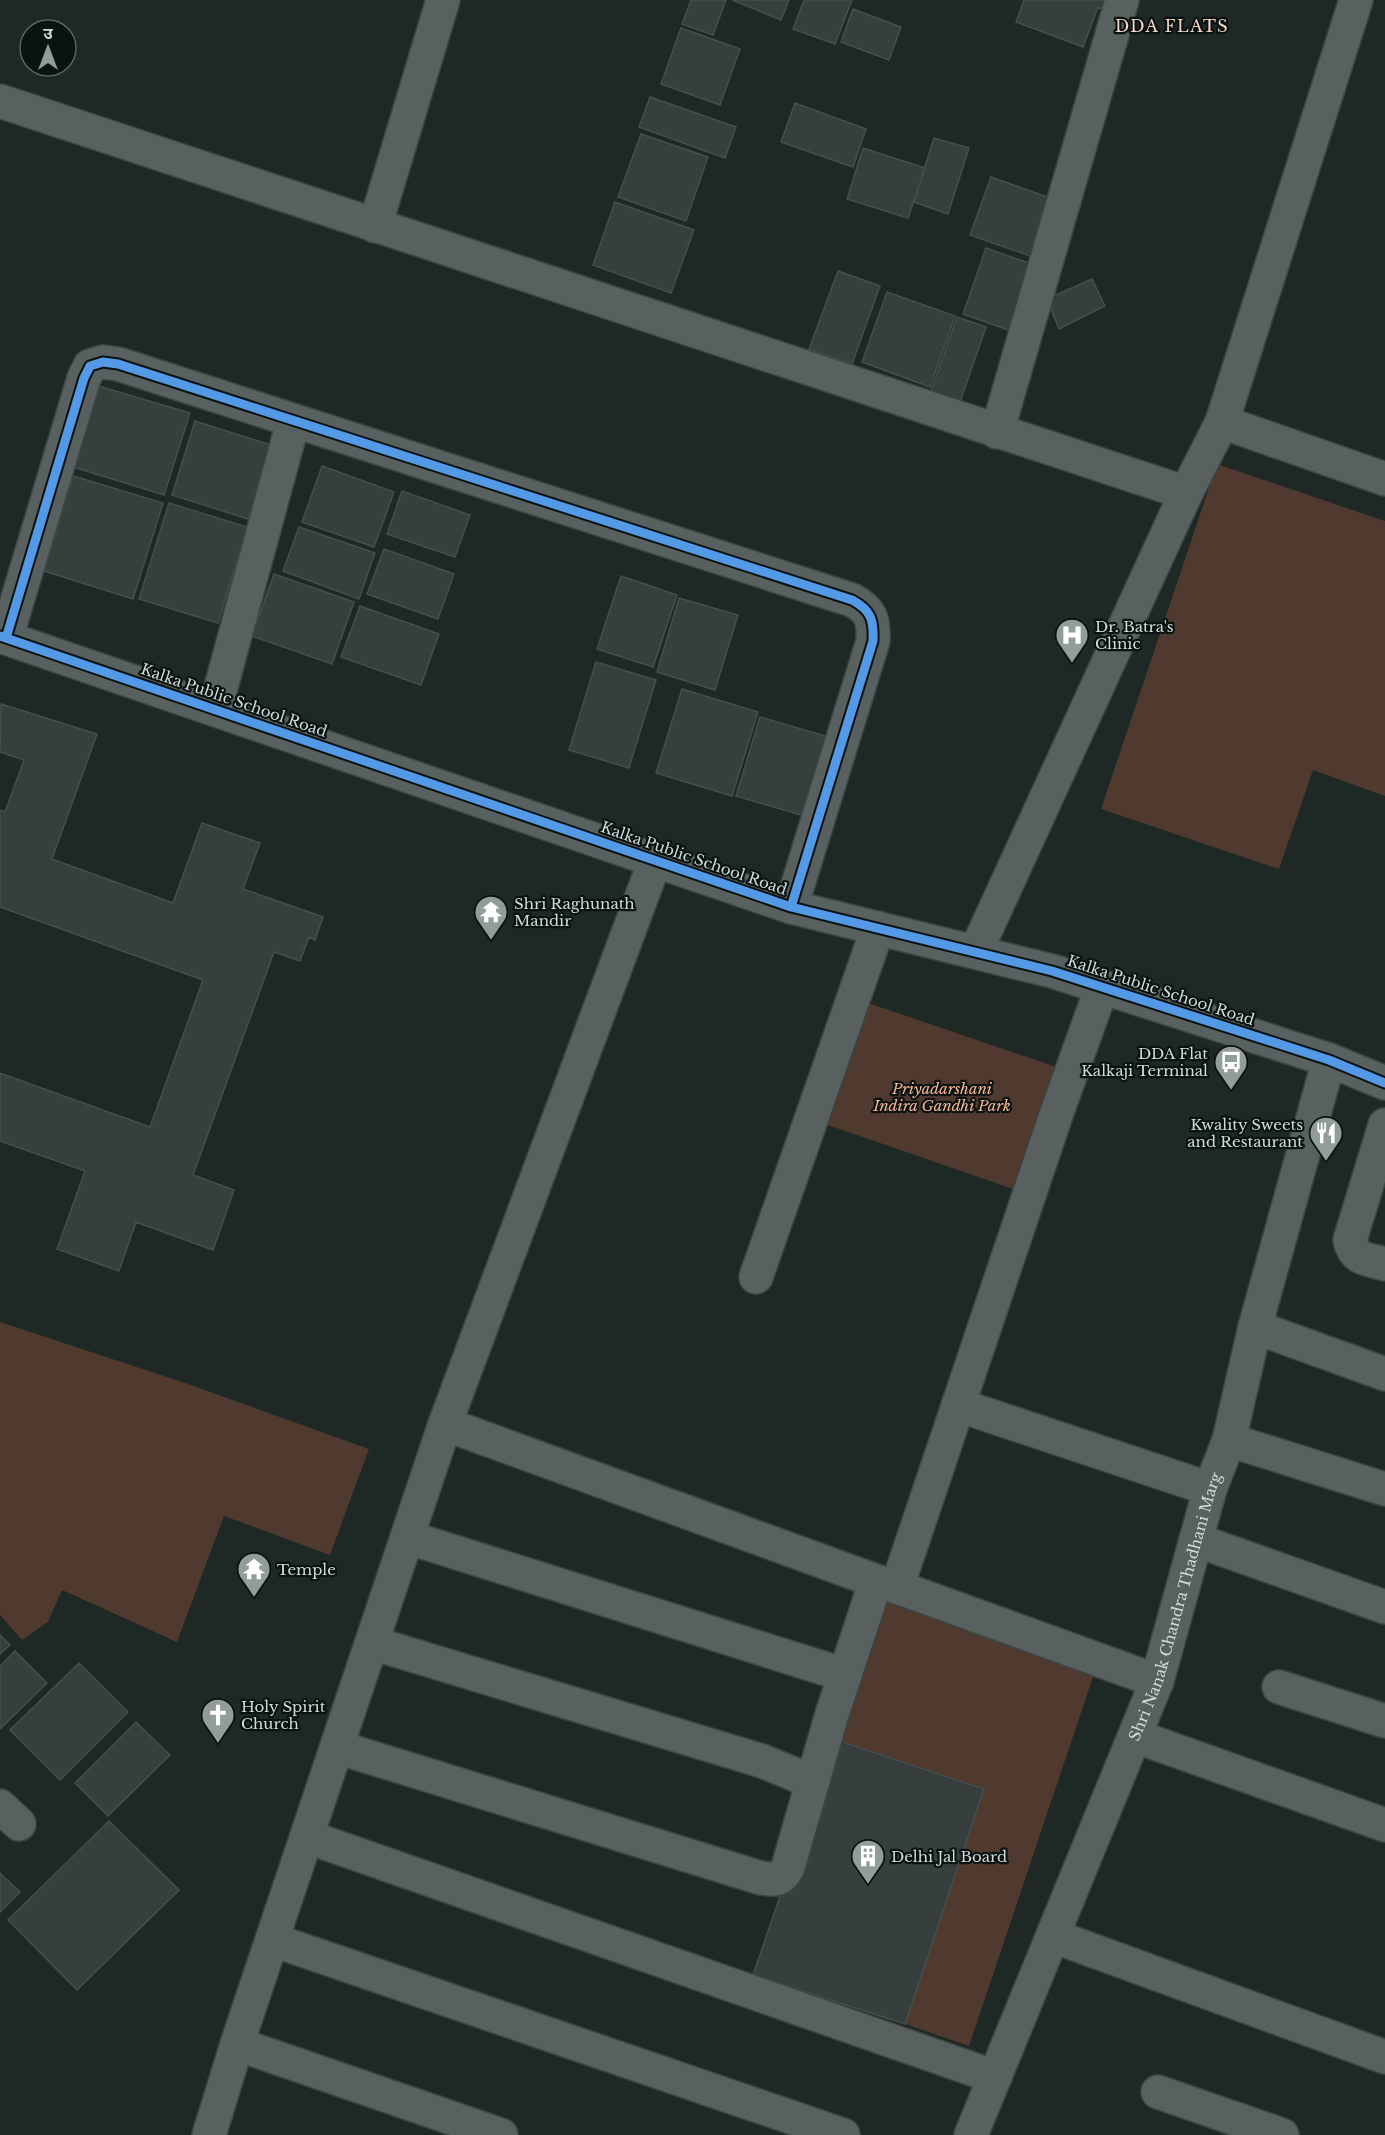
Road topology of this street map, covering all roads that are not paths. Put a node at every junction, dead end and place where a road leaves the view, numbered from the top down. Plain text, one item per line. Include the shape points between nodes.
1 (443, 0) edge
2 (1122, 0) edge
3 (1356, 0) edge
4 (0, 101) edge
5 (375, 226) junction
6 (293, 422) junction
7 (1222, 422) junction
8 (997, 432) junction
9 (1385, 479) edge
10 (1186, 493) junction
11 (3, 637) edge
12 (215, 709) junction
13 (655, 861) junction
14 (791, 907) junction
15 (878, 928) junction
16 (976, 951) junction
17 (1102, 987) junction
18 (1329, 1060) junction
19 (1385, 1083) edge
20 (1385, 1125) edge
21 (1385, 1264) edge
22 (756, 1278) dead end
23 (1255, 1327) junction
24 (1385, 1374) edge
25 (958, 1405) junction
26 (445, 1424) junction
27 (1229, 1440) junction
28 (1210, 1489) junction
29 (1385, 1489) edge
30 (408, 1537) junction
31 (1196, 1540) junction
32 (887, 1584) junction
33 (1385, 1606) edge
34 (372, 1643) junction
35 (845, 1675) junction
36 (1157, 1681) junction
37 (1279, 1687) dead end
38 (1385, 1721) edge
39 (1135, 1736) junction
40 (337, 1747) junction
41 (813, 1782) junction
42 (1385, 1825) edge
43 (308, 1836) junction
44 (1053, 1935) junction
45 (273, 1940) junction
46 (237, 2044) junction
47 (1385, 2057) edge
48 (995, 2077) junction
49 (1158, 2092) dead end
50 (209, 2135) edge
51 (501, 2135) edge
52 (843, 2135) edge
53 (971, 2135) edge
54 (1282, 2135) edge

1 - 5 street
2 - 8 street
3 - 7 street
4 - 5 street
5 - 8 street
6 - 11 street via 118,364 103,362 90,366
6 - 12 street
6 - 14 street via 865,607 873,624 873,641
7 - 9 street
7 - 10 street
8 - 10 street
10 - 16 street
11 - 12 street, Kalka Public School Road
12 - 13 street, Kalka Public School Road
13 - 14 street, Kalka Public School Road
13 - 26 street
14 - 15 street, Kalka Public School Road
15 - 16 street, Kalka Public School Road
15 - 22 street
16 - 17 street, Kalka Public School Road
17 - 18 street, Kalka Public School Road
17 - 25 street
18 - 19 street, Kalka Public School Road
18 - 23 street, Shri Nanak Chandra Thadhani Marg
20 - 21 street via 1350,1240 1352,1250 1361,1258
23 - 24 street
23 - 27 street, Shri Nanak Chandra Thadhani Marg
25 - 28 street
25 - 32 street
26 - 30 street
26 - 32 street
27 - 28 street, Shri Nanak Chandra Thadhani Marg
27 - 29 street
28 - 31 street, Shri Nanak Chandra Thadhani Marg
30 - 34 street
30 - 35 street
31 - 33 street
31 - 36 street, Shri Nanak Chandra Thadhani Marg
32 - 35 street
32 - 36 street
34 - 40 street
34 - 41 street via 762,1761
35 - 41 street
36 - 39 street, Shri Nanak Chandra Thadhani Marg
37 - 38 street
39 - 42 street
39 - 44 street, Shri Nanak Chandra Thadhani Marg
40 - 41 street via 776,1880 788,1867
40 - 43 street
43 - 45 street
43 - 48 street
44 - 47 street
44 - 48 street, Shri Nanak Chandra Thadhani Marg
45 - 46 street
45 - 52 street
46 - 50 street
46 - 51 street
48 - 53 street, Shri Nanak Chandra Thadhani Marg
49 - 54 street

